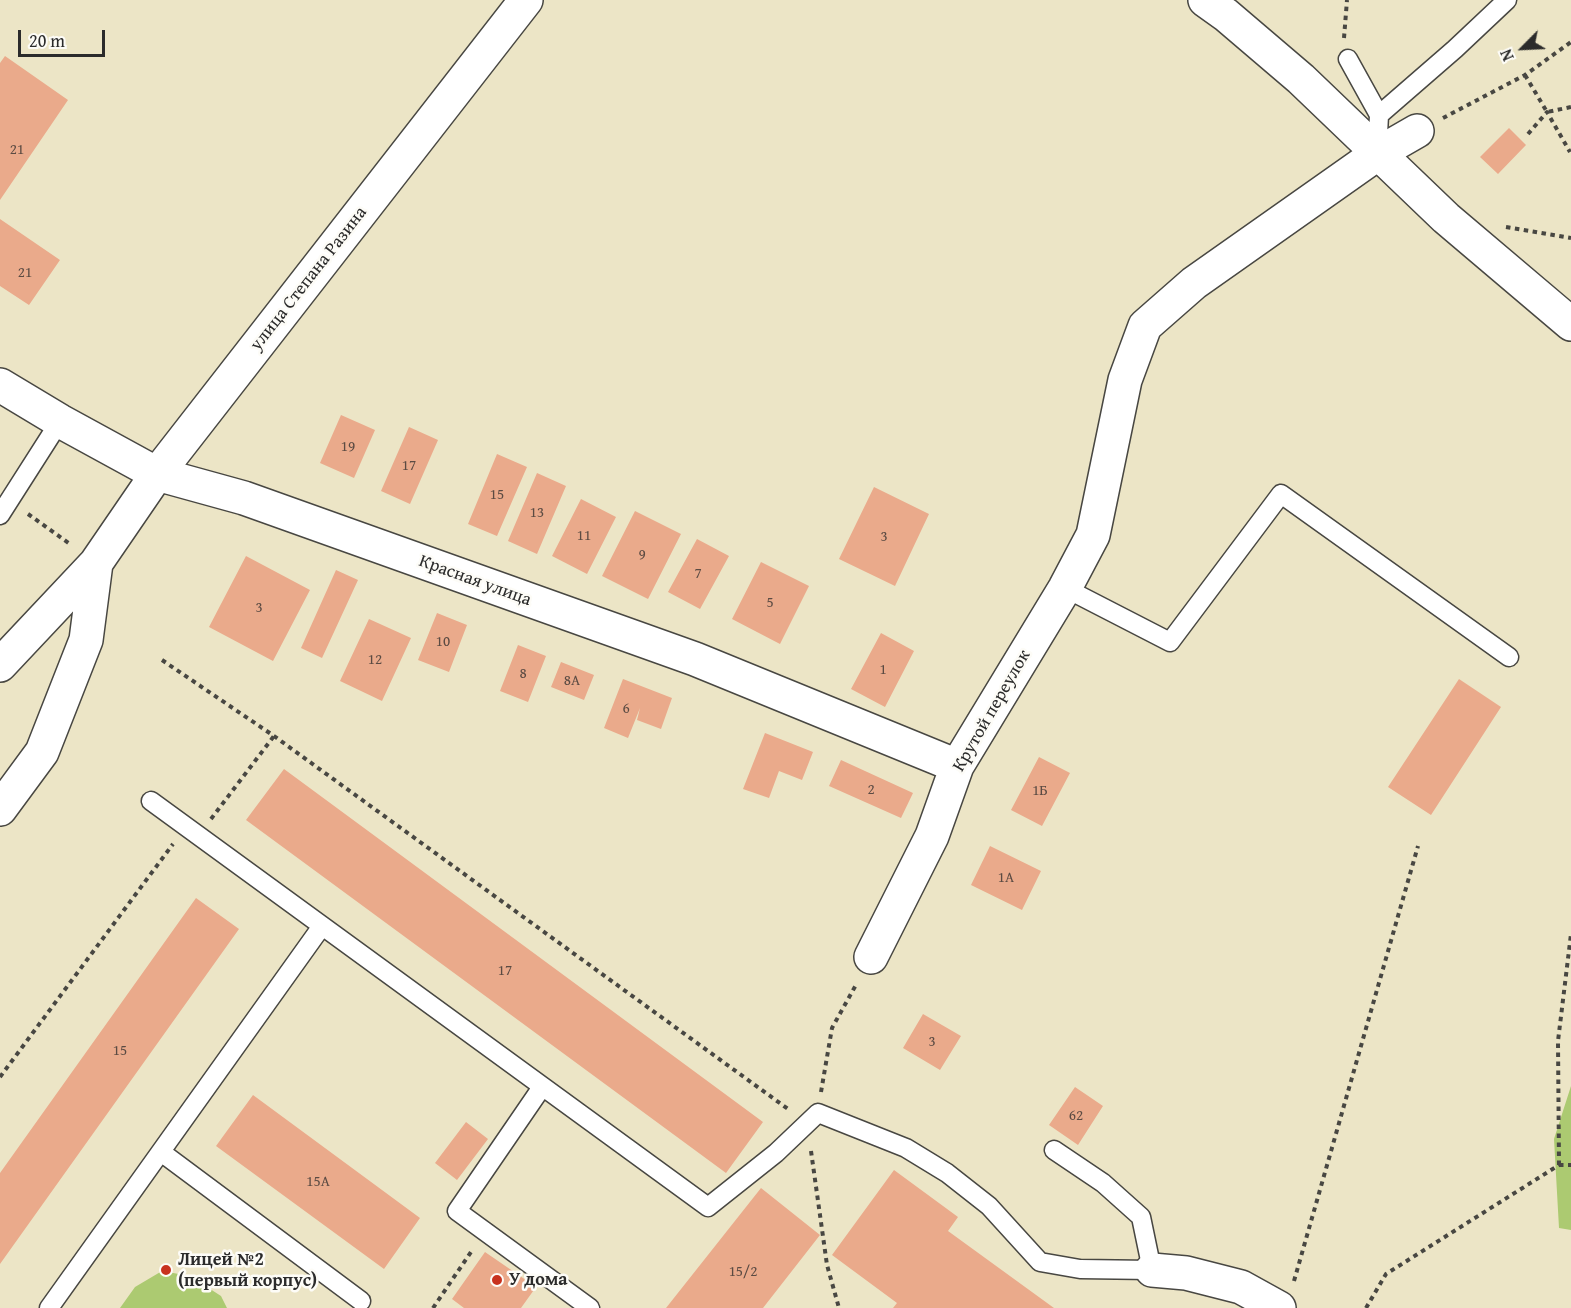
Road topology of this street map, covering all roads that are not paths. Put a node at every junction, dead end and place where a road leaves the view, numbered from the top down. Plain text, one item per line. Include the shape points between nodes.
1 (526, 0) edge
2 (1205, 0) edge
3 (1507, 0) edge
4 (1348, 59) road end
5 (1379, 115) junction
6 (1417, 131) road end
7 (1377, 154) junction
8 (1571, 324) edge
9 (0, 385) edge
10 (60, 422) junction
11 (157, 474) junction
12 (5, 508) edge
13 (96, 563) junction
14 (1065, 588) junction
15 (1509, 657) dead end
16 (0, 664) edge
17 (957, 766) junction
18 (151, 801) dead end
19 (0, 808) edge
20 (322, 926) junction
21 (871, 957) road end
22 (542, 1087) junction
23 (1054, 1150) dead end
24 (161, 1152) junction
25 (1152, 1270) junction
26 (1286, 1297) edge
27 (361, 1301) dead end
28 (49, 1308) edge
29 (590, 1308) edge

1 - 11 street, улица Степана Разина
2 - 7 street via 1301,79
3 - 5 lane
4 - 5 lane
5 - 7 lane
6 - 7 street, Крутой переулок
7 - 8 street
7 - 14 street, Крутой переулок via 1194,283 1145,326 1125,380 1093,535
9 - 10 street, Красная улица
10 - 11 street, Красная улица
10 - 12 lane
11 - 13 street, улица Степана Разина
11 - 17 street, Красная улица via 244,498 695,659
13 - 16 street, улица Степана Разина
13 - 19 street, улица Степана Разина via 86,640 42,752
14 - 15 lane via 1170,642 1281,494
14 - 17 street, Крутой переулок
17 - 21 street, Крутой переулок via 932,836
18 - 20 lane
20 - 22 lane
20 - 24 lane
22 - 25 lane via 708,1207 813,1118 906,1148 947,1173 989,1206 1040,1262 1080,1269
22 - 29 lane via 457,1211
23 - 25 lane via 1103,1183 1141,1217
24 - 27 lane
24 - 28 lane
25 - 26 street via 1185,1273

